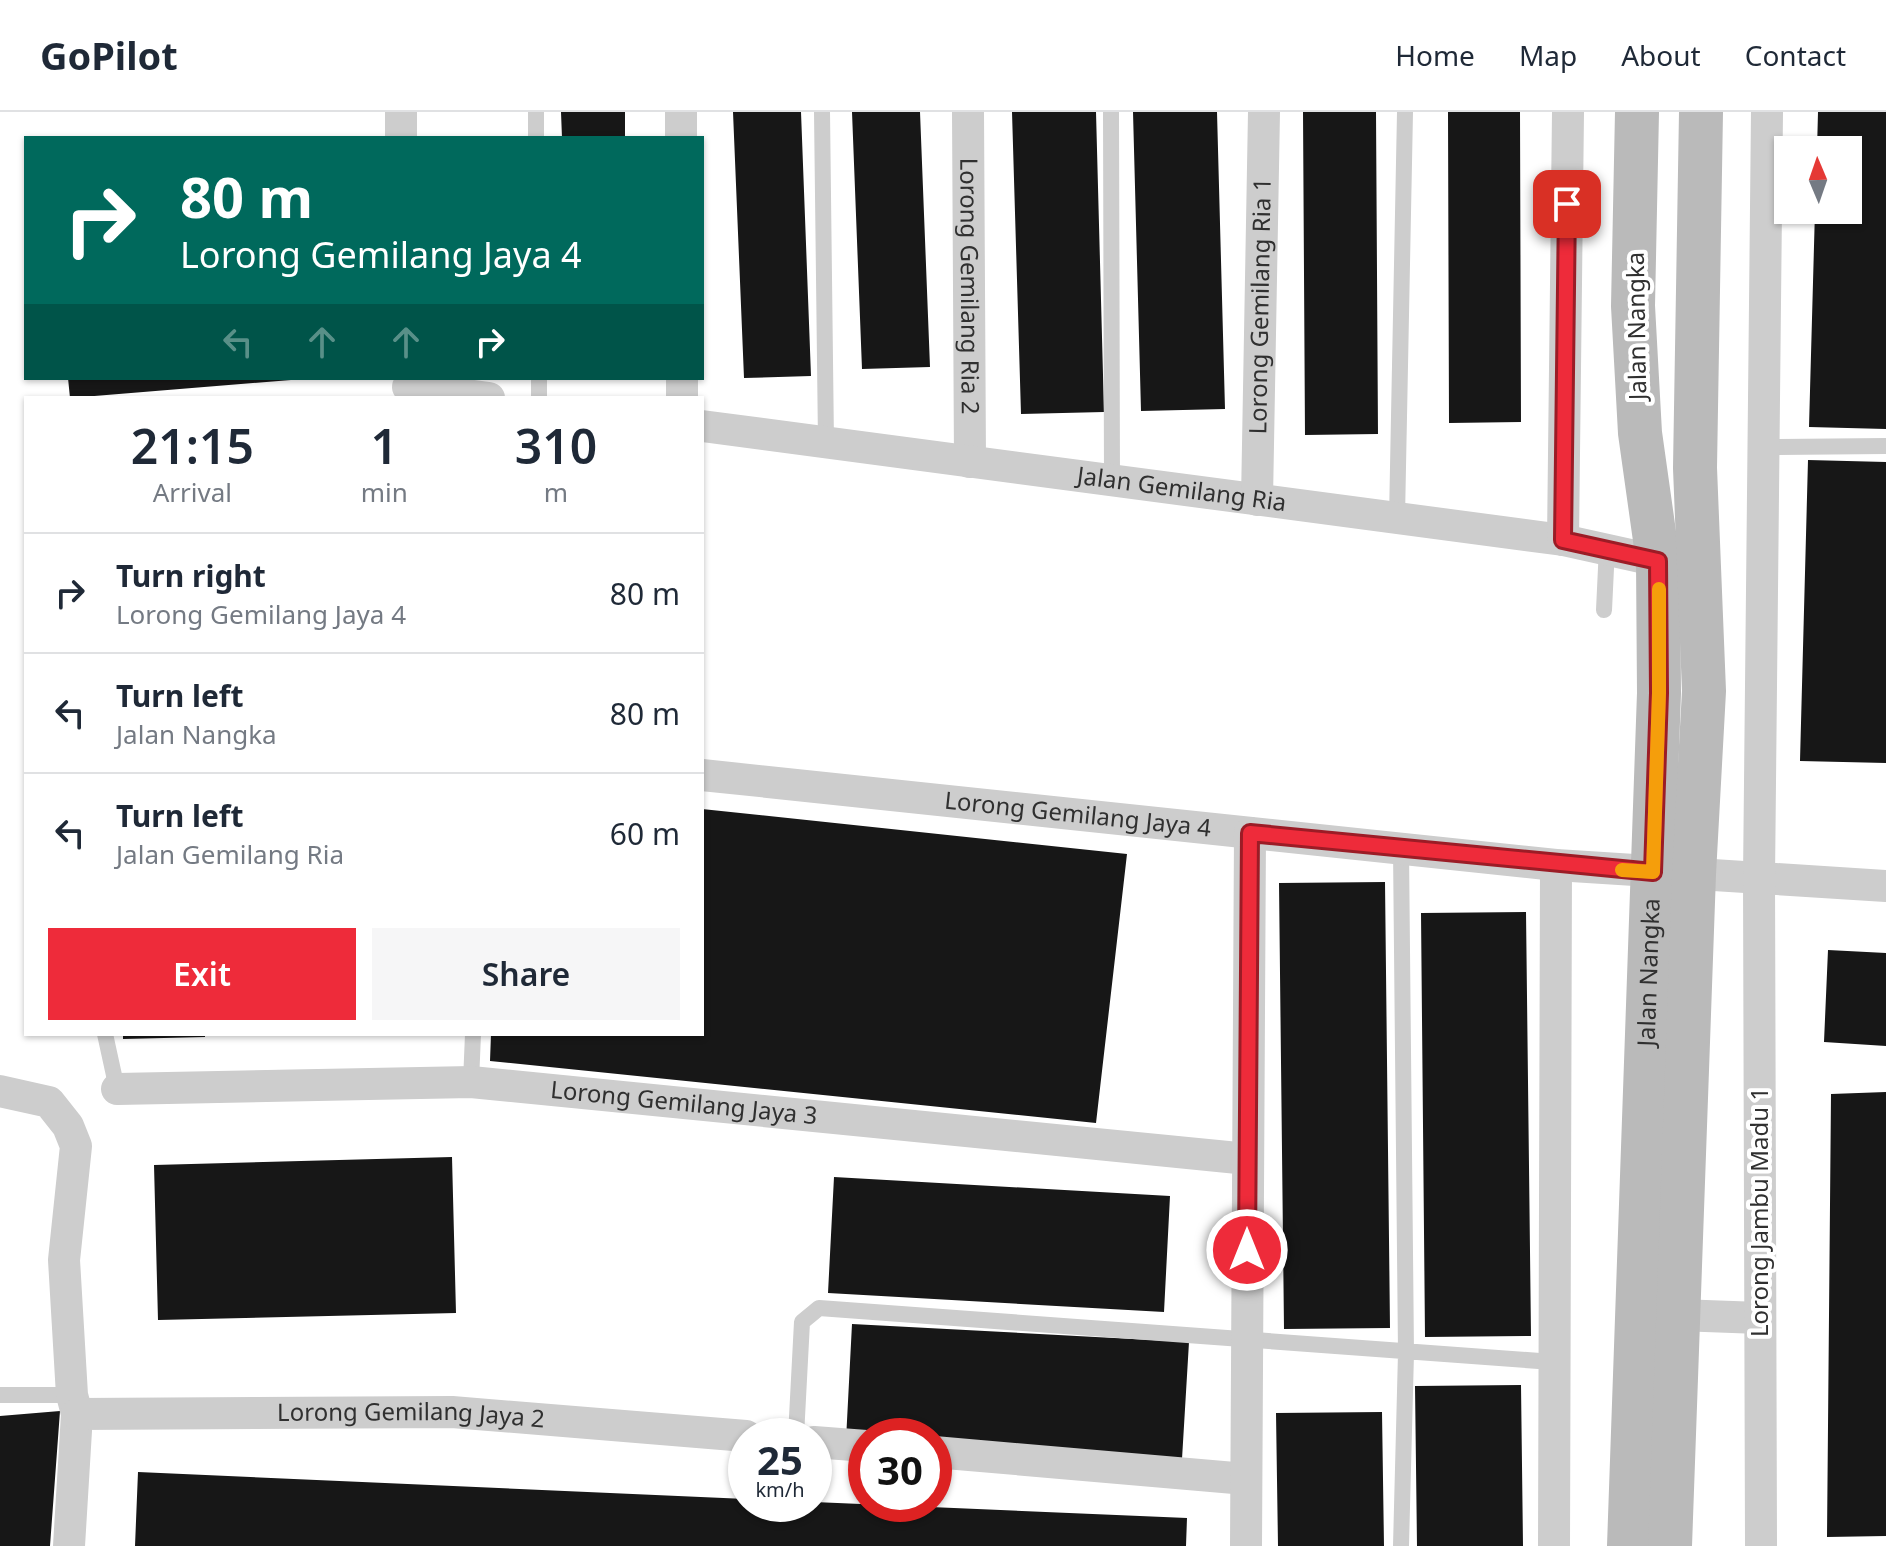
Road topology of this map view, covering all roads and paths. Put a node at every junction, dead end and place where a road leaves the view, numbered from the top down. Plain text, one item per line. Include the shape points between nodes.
1 (401, 112) edge
2 (536, 112) edge
3 (681, 112) edge
4 (822, 112) edge
5 (968, 112) edge
6 (1111, 112) edge
7 (1264, 112) edge
8 (1405, 112) edge
9 (1568, 112) edge
10 (1637, 112) edge
11 (1701, 112) edge
12 (1767, 112) edge
13 (401, 136) edge
14 (536, 136) edge
15 (681, 136) edge
16 (404, 388) edge
17 (472, 396) edge
18 (704, 426) edge
19 (826, 443) junction
20 (1886, 446) edge
21 (1763, 447) junction
22 (970, 462) junction
23 (1112, 480) junction
24 (1257, 500) junction
25 (1397, 518) junction
26 (1563, 540) junction
27 (1607, 547) junction
28 (1658, 561) junction
29 (1604, 610) dead end
30 (704, 775) edge
31 (1250, 833) junction
32 (1401, 849) junction
33 (1556, 865) junction
34 (1673, 873) junction
35 (1759, 878) junction
36 (1886, 886) edge
37 (105, 1036) edge
38 (473, 1036) edge
39 (471, 1082) junction
40 (117, 1089) joint
41 (0, 1091) edge
42 (1248, 1159) junction
43 (1678, 1315) junction
44 (1760, 1318) junction
45 (1247, 1340) junction
46 (1406, 1353) junction
47 (1553, 1362) junction
48 (0, 1395) edge
49 (74, 1404) junction
50 (797, 1418) edge
51 (728, 1435) edge
52 (952, 1454) edge
53 (1246, 1479) junction
54 (69, 1546) edge
55 (1246, 1546) edge
56 (1401, 1546) edge
57 (1554, 1546) edge
58 (1629, 1546) edge
59 (1670, 1546) edge
60 (1761, 1546) edge

1 - 13 street
2 - 14 lane
3 - 15 street
4 - 19 lane
5 - 22 street, Lorong Gemilang Ria 2
6 - 23 lane
7 - 24 street, Lorong Gemilang Ria 1
8 - 25 lane
9 - 26 street
10 - 28 street, Jalan Nangka via 1633,306 1638,402
11 - 34 street, Jalan Nangka via 1695,468 1704,691
12 - 21 street, Lorong Jambu Madu 1
16 - 17 street
18 - 19 street, Jalan Gemilang Ria
19 - 22 street, Jalan Gemilang Ria
20 - 21 lane
21 - 35 street, Lorong Jambu Madu 1
22 - 23 street, Jalan Gemilang Ria
23 - 24 street, Jalan Gemilang Ria
24 - 25 street, Jalan Gemilang Ria
25 - 26 street, Jalan Gemilang Ria
26 - 27 street, Jalan Gemilang Ria
27 - 28 street, Jalan Gemilang Ria
27 - 29 lane
28 - 34 street, Jalan Nangka via 1659,693
30 - 31 street, Lorong Gemilang Jaya 4
31 - 32 street, Lorong Gemilang Jaya 4
31 - 42 street
32 - 33 street, Lorong Gemilang Jaya 4
32 - 46 lane
33 - 34 street, Lorong Gemilang Jaya 4
33 - 47 street
34 - 35 street, Lorong Gemilang Jaya 4
34 - 43 street, Jalan Nangka
34 - 58 street, Jalan Nangka
35 - 36 street, Lorong Gemilang Jaya 4
35 - 44 street, Lorong Jambu Madu 1
37 - 40 lane
38 - 39 lane
39 - 40 street, Lorong Gemilang Jaya 3
39 - 42 street, Lorong Gemilang Jaya 3
41 - 49 street via 49,1102 76,1146 64,1260
42 - 45 street
43 - 44 street
43 - 59 street, Jalan Nangka
44 - 60 street, Lorong Jambu Madu 1
45 - 46 lane
45 - 50 lane via 819,1308 802,1322
45 - 53 street
46 - 47 lane
46 - 56 lane
47 - 57 street
48 - 49 lane
49 - 51 street, Lorong Gemilang Jaya 2 via 452,1412
49 - 54 street
52 - 53 street
53 - 55 street

